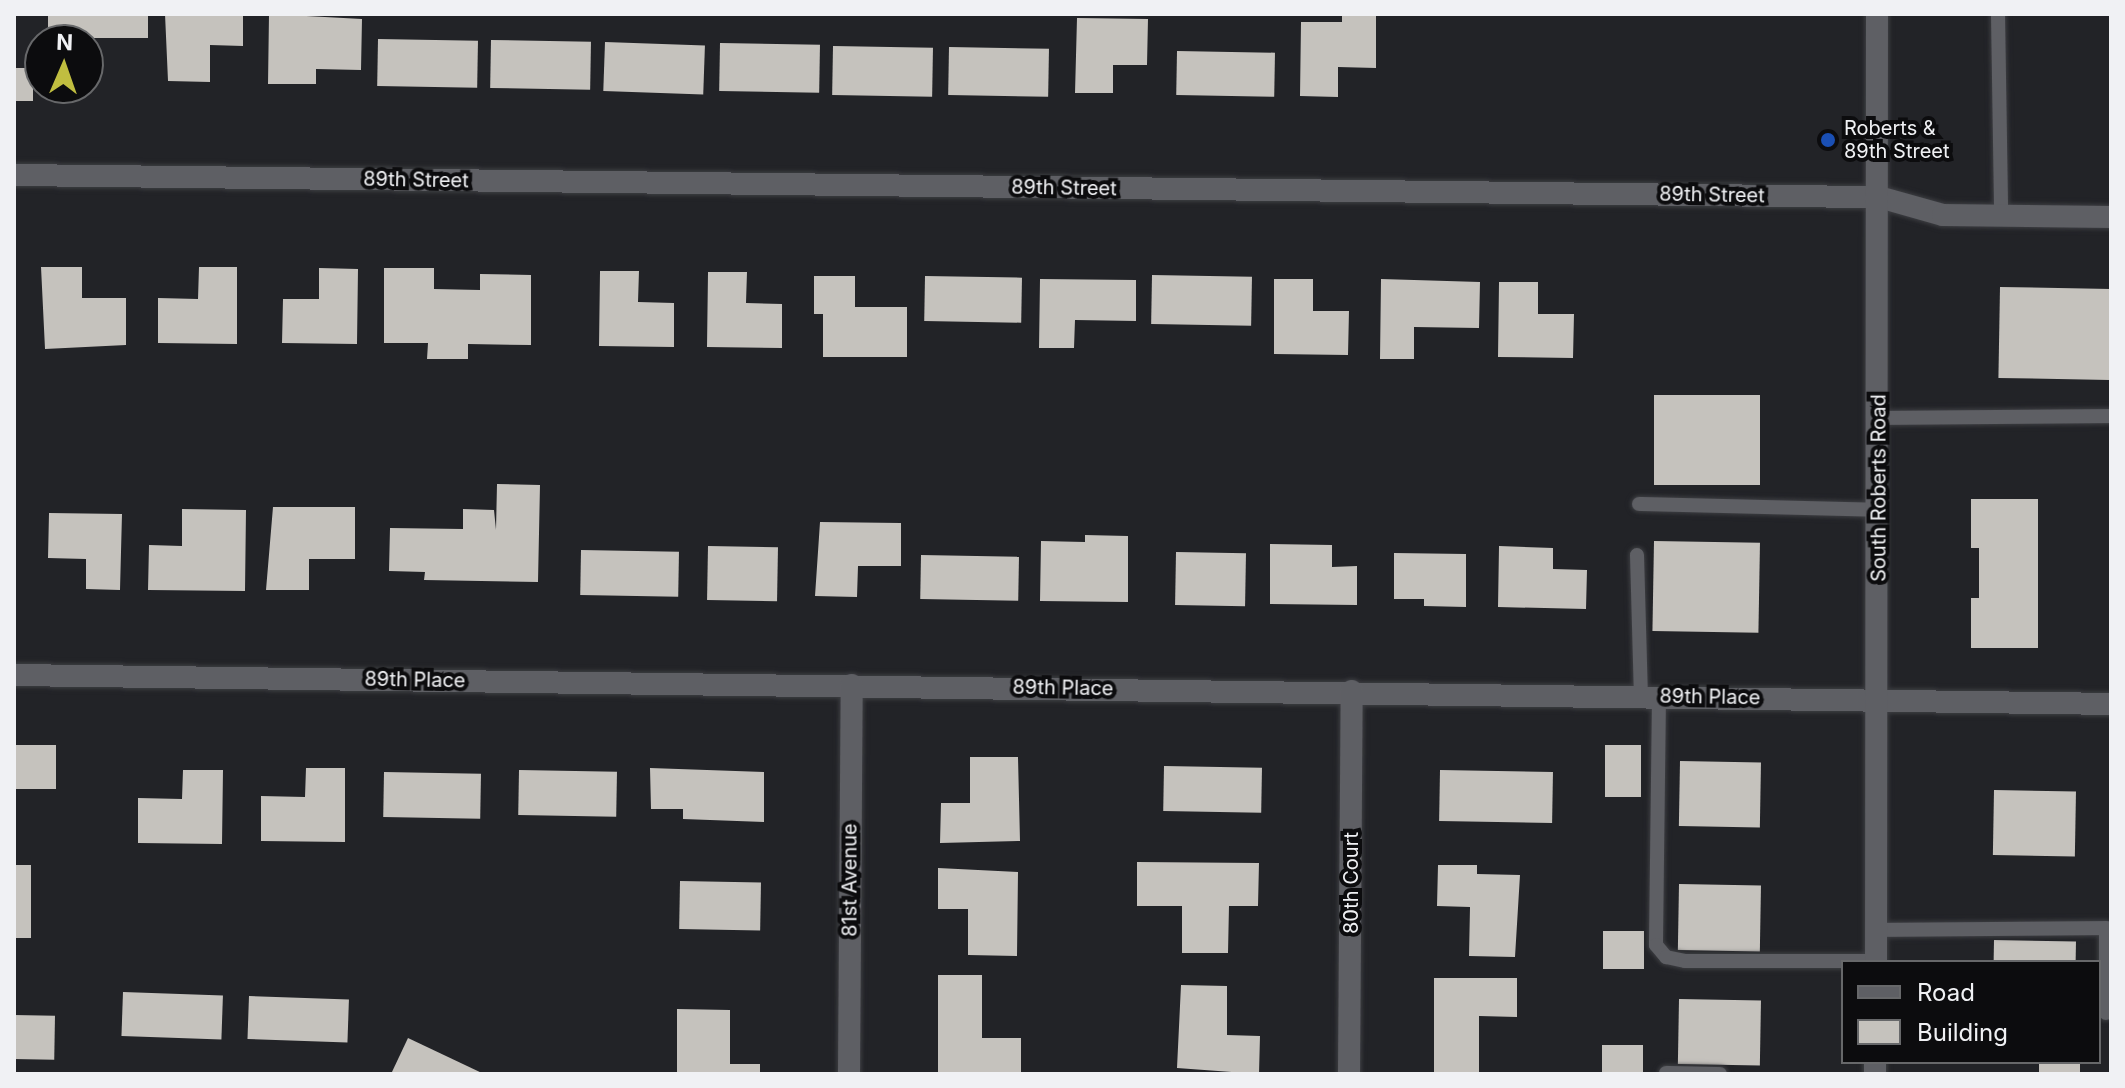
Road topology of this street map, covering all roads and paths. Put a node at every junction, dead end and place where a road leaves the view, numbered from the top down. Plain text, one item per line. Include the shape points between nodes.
1 (1877, 14) edge
2 (1998, 14) edge
3 (14, 175) edge
4 (1879, 197) junction
5 (2001, 216) junction
6 (2111, 217) edge
7 (2111, 416) edge
8 (1880, 418) junction
9 (1639, 504) dead end
10 (1879, 510) junction
11 (1637, 555) dead end
12 (14, 675) edge
13 (852, 685) junction
14 (1352, 691) junction
15 (1650, 696) junction
16 (1878, 701) junction
17 (2111, 704) edge
18 (1876, 930) junction
19 (1876, 960) edge
20 (1841, 962) edge
21 (2106, 1013) dead end
22 (1666, 1073) edge
23 (849, 1074) edge
24 (1349, 1074) edge
25 (1720, 1074) edge

1 - 4 street, South Roberts Road
2 - 5 lane
3 - 4 street, 89th Street
4 - 5 street, 89th Street via 1943,215
4 - 8 street, South Roberts Road
5 - 6 street, 89th Street
7 - 8 lane
8 - 10 street, South Roberts Road
9 - 10 lane
10 - 16 street, South Roberts Road
11 - 15 lane
12 - 13 street, 89th Place
13 - 14 street, 89th Place
13 - 23 street, 81st Avenue
14 - 15 street, 89th Place
14 - 24 street, 80th Court
15 - 16 street, 89th Place
15 - 20 lane via 1656,945 1685,961
16 - 17 street, 89th Place
16 - 18 street, South Roberts Road
18 - 19 street, South Roberts Road
18 - 21 lane via 2106,928
22 - 25 lane

